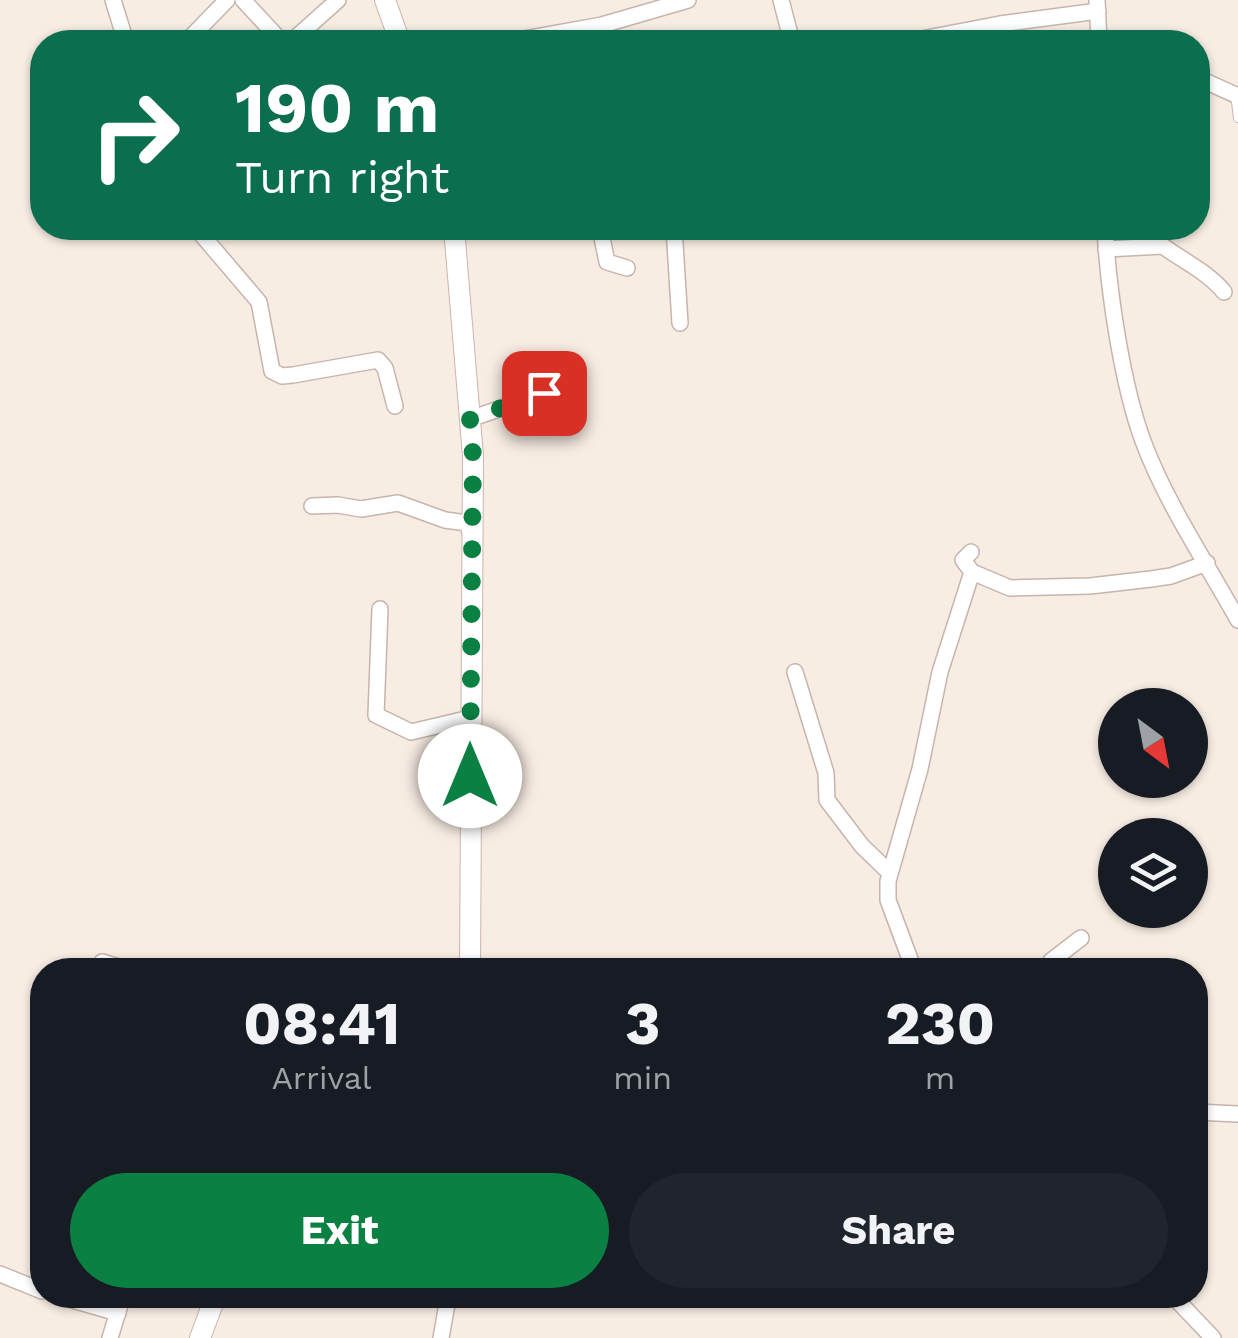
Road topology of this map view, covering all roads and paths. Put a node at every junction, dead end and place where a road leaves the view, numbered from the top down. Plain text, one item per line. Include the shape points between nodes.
1 (113, 0) edge
2 (227, 0) edge
3 (243, 0) edge
4 (338, 0) edge
5 (384, 0) edge
6 (688, 0) edge
7 (781, 0) edge
8 (1098, 6) edge
9 (122, 30) edge
10 (198, 30) edge
11 (271, 30) edge
12 (304, 30) edge
13 (395, 30) edge
14 (574, 30) edge
15 (789, 30) edge
16 (967, 30) edge
17 (1210, 83) edge
18 (1237, 95) edge
19 (1238, 118) edge
20 (206, 240) edge
21 (455, 240) edge
22 (602, 240) edge
23 (675, 240) edge
24 (1106, 240) edge
25 (1106, 249) junction
26 (627, 268) dead end
27 (1224, 292) dead end
28 (680, 323) dead end
29 (394, 406) dead end
30 (560, 415) dead end
31 (470, 419) junction
32 (312, 506) dead end
33 (472, 538) junction
34 (970, 552) dead end
35 (1207, 563) junction
36 (972, 572) junction
37 (380, 610) dead end
38 (1238, 620) edge
39 (795, 672) dead end
40 (470, 734) junction
41 (890, 873) junction
42 (1081, 938) dead end
43 (471, 958) edge
44 (910, 958) edge
45 (1055, 958) edge
46 (1208, 1113) edge
47 (1238, 1114) edge
48 (0, 1274) edge
49 (30, 1286) edge
50 (100, 1308) edge
51 (119, 1308) edge
52 (211, 1308) edge
53 (446, 1308) edge
54 (1184, 1308) edge
55 (118, 1313) junction
56 (110, 1338) edge
57 (200, 1338) edge
58 (441, 1338) edge
59 (1213, 1338) edge

1 - 9 street
2 - 10 street
3 - 11 street
4 - 12 street
5 - 13 main road
6 - 14 street
7 - 15 street
8 - 16 street
17 - 18 street
18 - 19 lane
20 - 29 street via 259,302 272,371 293,375 378,360
21 - 31 main road
22 - 26 street via 607,262
23 - 28 street
24 - 25 street
25 - 27 street via 1163,246
25 - 35 street via 1142,438
30 - 31 street via 544,393
31 - 33 main road
32 - 33 street via 398,503 467,524
33 - 40 main road
34 - 36 street via 962,560
35 - 36 street via 1171,576 1090,586 1010,588
35 - 38 street
36 - 41 street
37 - 40 street via 376,714 411,732 462,720
39 - 41 street via 828,800
40 - 43 main road
41 - 44 street via 888,900
42 - 45 street
46 - 47 street
48 - 49 street
50 - 55 street
51 - 55 street
52 - 57 main road
53 - 58 street
54 - 59 street
55 - 56 street

